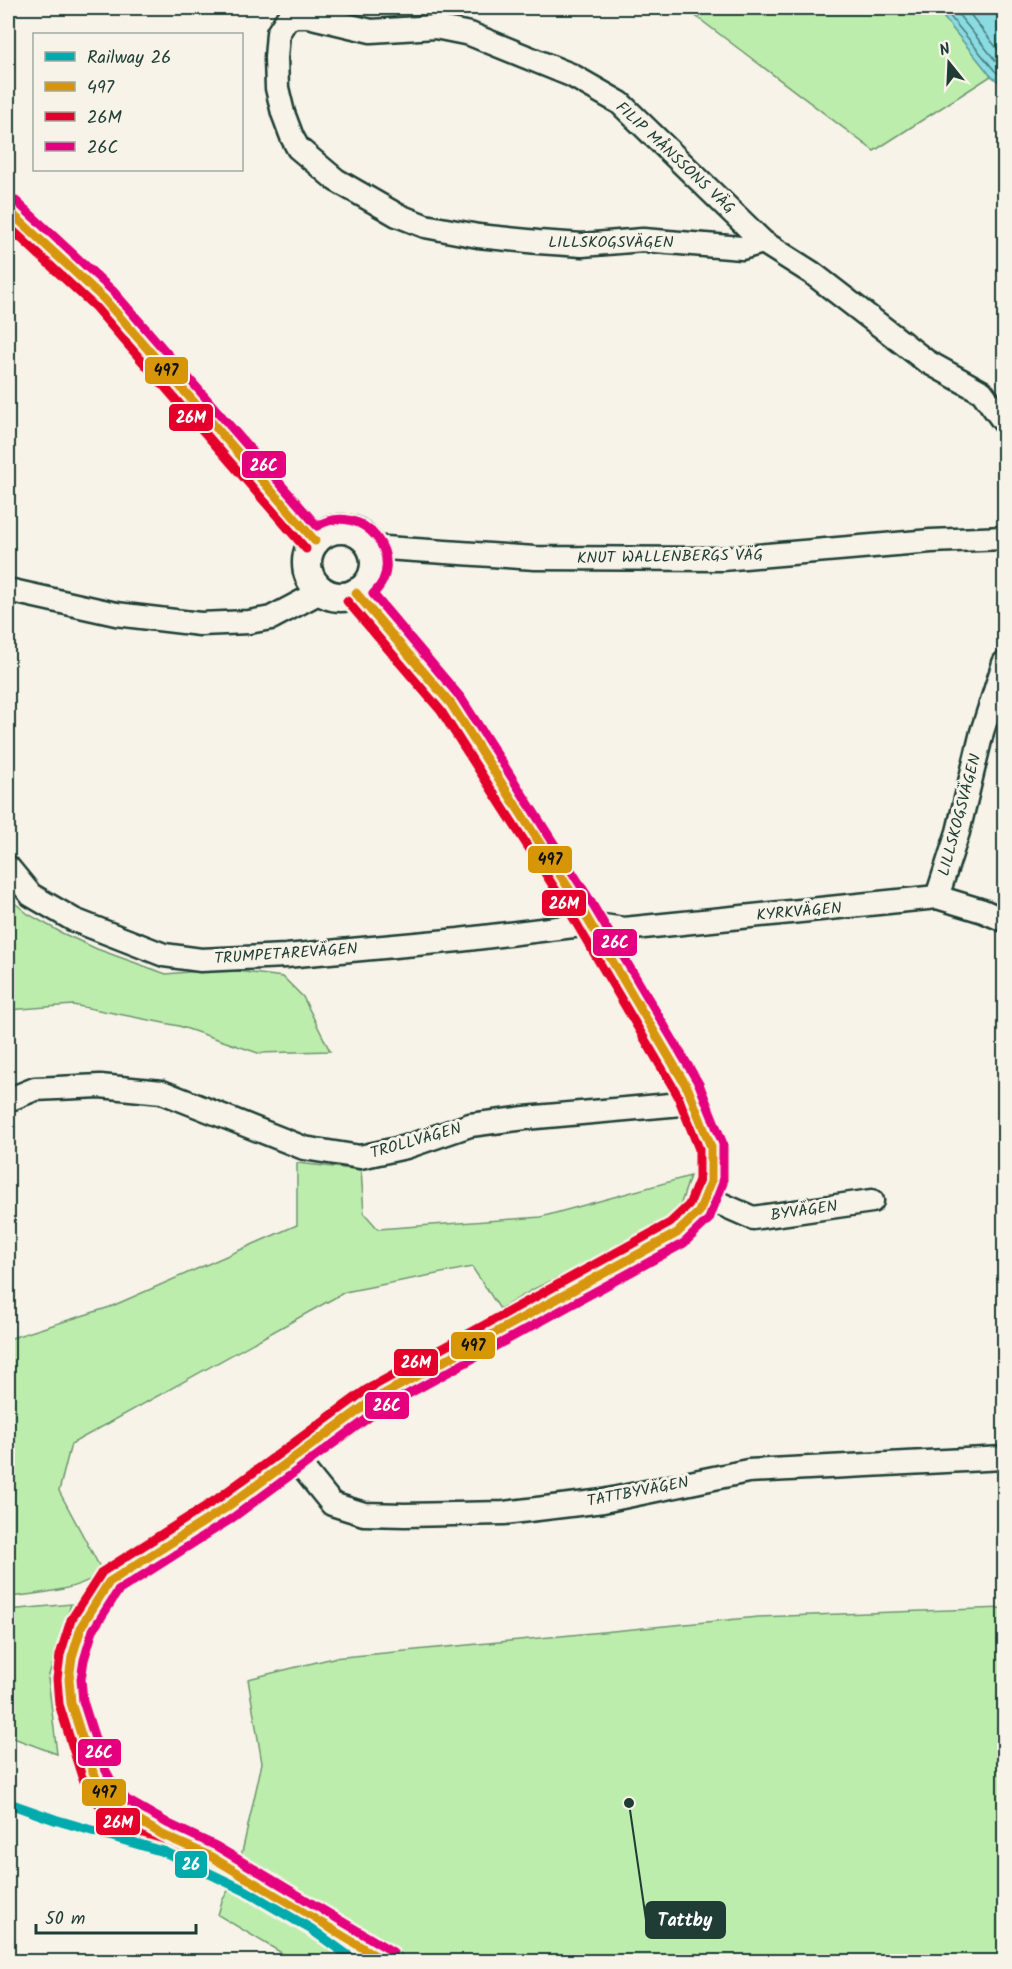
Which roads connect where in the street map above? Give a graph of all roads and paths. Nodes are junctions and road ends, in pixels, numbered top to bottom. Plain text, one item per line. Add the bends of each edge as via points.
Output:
1 (278, 33) joint
2 (8, 210) edge
3 (763, 242) junction
4 (1005, 422) edge
5 (1005, 537) edge
6 (315, 541) junction
7 (370, 547) junction
8 (8, 590) edge
9 (322, 591) junction
10 (356, 593) junction
11 (1005, 663) edge
12 (8, 867) edge
13 (937, 897) junction
14 (1005, 920) edge
15 (590, 924) junction
16 (8, 1100) edge
17 (693, 1103) junction
18 (705, 1197) junction
19 (872, 1201) dead end
20 (295, 1458) junction
21 (1005, 1458) edge
22 (387, 1962) edge

1 - 3 street, FILIP MÅNSSONS VÄG via 287,19 296,16 371,31 435,27 470,34 571,75 620,103
1 - 3 street, LILLSKOGSVÄGEN via 278,88 298,148 336,180 397,215 425,226 478,237 538,242 582,245 643,240 742,248
2 - 6 street via 104,299
3 - 4 street via 812,273 926,361 982,392
5 - 7 street, KNUT WALLENBERGS VÄG via 722,559 535,558
6 - 7 street via 323,534 346,530 358,534
6 - 9 street via 307,567 313,583
7 - 10 street via 374,568 370,580
8 - 9 street via 116,614 200,624 272,618
9 - 10 street via 341,597
10 - 15 street via 450,704
11 - 13 street, LILLSKOGSVÄGEN
12 - 15 street, TRUMPETAREVÄGEN via 32,896 74,920 164,955 201,960 298,955
13 - 14 street, KYRKVÄGEN
13 - 15 street, KYRKVÄGEN via 624,929
15 - 17 street
16 - 17 street, TROLLVÄGEN via 35,1089 100,1086 162,1092 304,1148 360,1157 406,1147 470,1125
17 - 18 street via 711,1147 711,1182
18 - 19 street, BYVÄGEN via 753,1218
18 - 20 street via 699,1212 677,1233 373,1400
20 - 21 street, TATTBYVÄGEN via 332,1504 364,1514 405,1515 504,1513 603,1501 748,1471
20 - 22 street via 110,1582 82,1625 70,1668 71,1703 93,1772 119,1809 210,1856

